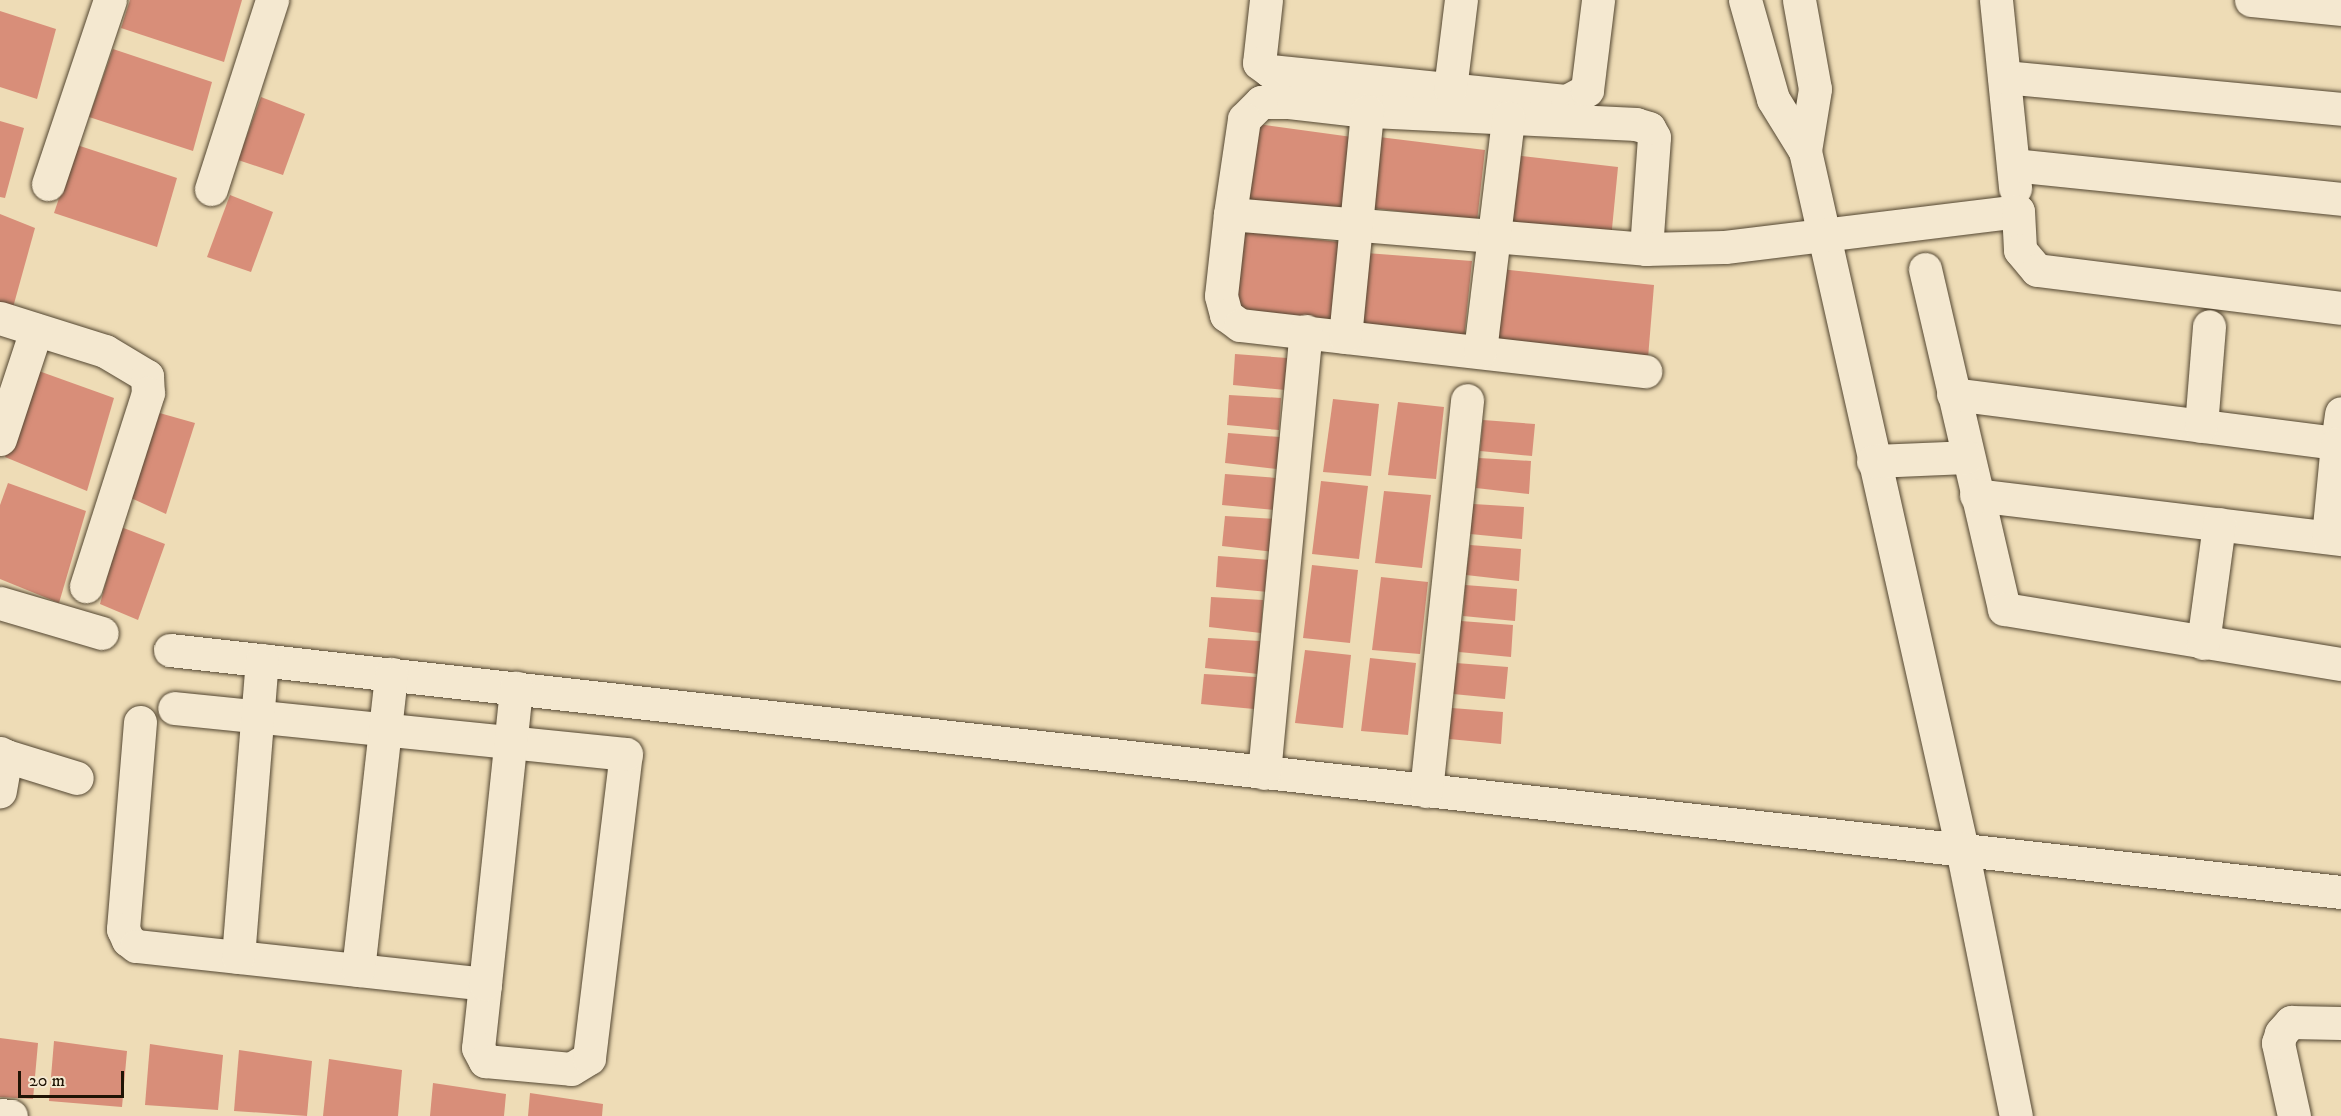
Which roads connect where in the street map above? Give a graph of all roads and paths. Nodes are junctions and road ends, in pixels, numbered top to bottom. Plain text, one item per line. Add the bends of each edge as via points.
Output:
1 (111, 0) edge
2 (272, 0) edge
3 (1266, 0) edge
4 (1461, 0) edge
5 (1598, 0) edge
6 (1745, 0) edge
7 (1800, 0) edge
8 (1996, 0) edge
9 (2251, 0) edge
10 (2341, 9) edge
11 (2004, 77) junction
12 (1450, 89) junction
13 (2341, 109) edge
14 (1367, 111) junction
15 (1508, 118) junction
16 (1805, 151) junction
17 (2013, 165) junction
18 (48, 184) dead end
19 (211, 189) dead end
20 (2341, 199) edge
21 (2018, 211) junction
22 (1230, 214) junction
23 (1357, 226) junction
24 (1823, 236) junction
25 (1493, 237) junction
26 (1646, 249) junction
27 (1925, 268) dead end
28 (2341, 308) edge
29 (0, 318) edge
30 (2209, 326) dead end
31 (36, 330) junction
32 (1306, 331) junction
33 (1345, 337) junction
34 (1480, 351) junction
35 (1645, 371) dead end
36 (1953, 394) junction
37 (1467, 400) dead end
38 (2201, 426) junction
39 (2339, 428) edge
40 (0, 439) edge
41 (1967, 457) junction
42 (1873, 461) junction
43 (1976, 495) junction
44 (2218, 524) junction
45 (2335, 538) edge
46 (86, 586) dead end
47 (0, 603) edge
48 (102, 633) dead end
49 (2203, 643) junction
50 (170, 650) dead end
51 (262, 660) junction
52 (2341, 664) edge
53 (391, 674) junction
54 (516, 688) junction
55 (174, 708) dead end
56 (257, 716) junction
57 (140, 722) dead end
58 (385, 729) junction
59 (510, 742) junction
60 (3, 754) edge
61 (1264, 773) junction
62 (77, 778) dead end
63 (0, 791) edge
64 (1426, 791) junction
65 (1962, 849) junction
66 (2341, 892) edge
67 (238, 957) junction
68 (358, 970) junction
69 (485, 984) junction
70 (2341, 1023) edge
71 (0, 1114) edge
72 (11, 1116) edge
73 (2016, 1116) edge
74 (2294, 1116) edge

1 - 18 street
2 - 19 street
3 - 12 street via 1263,68
4 - 12 street
5 - 12 street via 1581,98
6 - 16 street via 1773,99
7 - 16 street via 1815,89
8 - 11 street
9 - 10 street
11 - 13 street
11 - 17 street
14 - 15 street
14 - 22 street via 1261,102 1244,119
14 - 23 street
15 - 25 street
15 - 26 street via 1648,128 1654,137
16 - 24 street
17 - 20 street
17 - 21 street
21 - 24 street
21 - 28 street via 2020,250 2037,270
22 - 23 street
22 - 32 street via 1221,296 1226,315 1240,325
23 - 25 street
23 - 33 street
24 - 26 street
24 - 42 street
25 - 26 street
25 - 34 street
27 - 36 street
29 - 31 street
30 - 38 street
31 - 40 street
31 - 46 street via 105,351 147,376 148,393
32 - 33 street
32 - 61 street
33 - 34 street
34 - 35 street
36 - 38 street
36 - 41 street
37 - 64 street
38 - 39 street
39 - 45 street
41 - 42 street
41 - 43 street
42 - 65 street
43 - 44 street
43 - 49 street via 2004,609
44 - 45 street
44 - 49 street
47 - 48 street
49 - 52 street
50 - 51 street
51 - 53 street
51 - 56 street
53 - 54 street
53 - 58 street
54 - 59 street
54 - 61 street
55 - 56 street
56 - 58 street
56 - 67 street
57 - 67 street via 123,928 136,946
58 - 59 street
58 - 68 street
59 - 69 street
59 - 69 street via 627,757 589,1058 572,1069 485,1061 478,1048
60 - 62 street
60 - 63 street
61 - 64 street
64 - 65 street
65 - 66 street
65 - 73 street
67 - 68 street
68 - 69 street
70 - 74 street via 2291,1022 2281,1033 2278,1043
71 - 72 street

